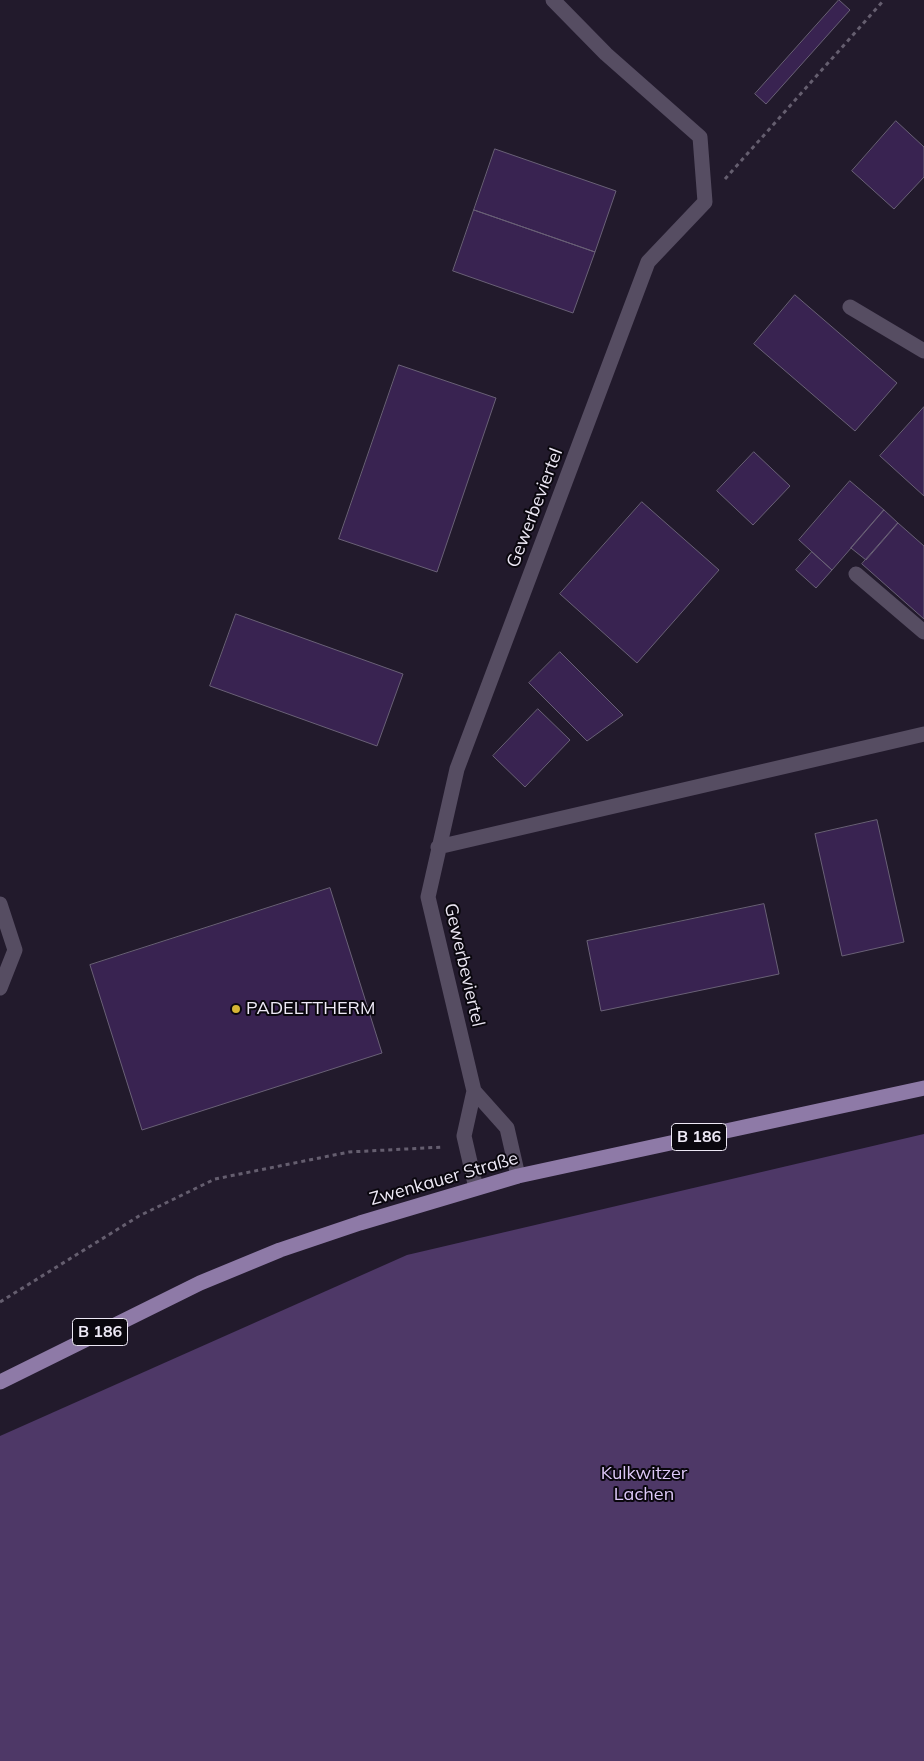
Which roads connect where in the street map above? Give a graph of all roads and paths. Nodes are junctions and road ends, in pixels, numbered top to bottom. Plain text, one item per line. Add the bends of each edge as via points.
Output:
1 (553, 0) edge
2 (884, 0) edge
3 (705, 202) junction
4 (850, 307) dead end
5 (924, 351) edge
6 (856, 574) dead end
7 (924, 632) edge
8 (924, 734) edge
9 (438, 847) junction
10 (0, 904) edge
11 (0, 988) edge
12 (924, 1088) edge
13 (474, 1091) junction
14 (466, 1144) junction
15 (518, 1176) junction
16 (476, 1188) junction
17 (0, 1302) edge
18 (0, 1382) edge

1 - 3 lane via 606,54 700,137
2 - 3 path
3 - 9 lane, Gewerbeviertel via 648,262 456,769
4 - 5 lane
6 - 7 lane
8 - 9 lane
9 - 13 lane, Gewerbeviertel via 428,897
10 - 11 lane via 14,950
12 - 15 main road, Zwenkauer Straße / B 186
13 - 14 lane, Gewerbeviertel via 464,1136
13 - 15 lane, Gewerbeviertel via 507,1128
14 - 16 lane, Gewerbeviertel
14 - 17 path via 349,1152 215,1179 139,1216
15 - 16 main road, Zwenkauer Straße / B 186
16 - 18 main road, Zwenkauer Straße / B 186 via 280,1250 200,1283

